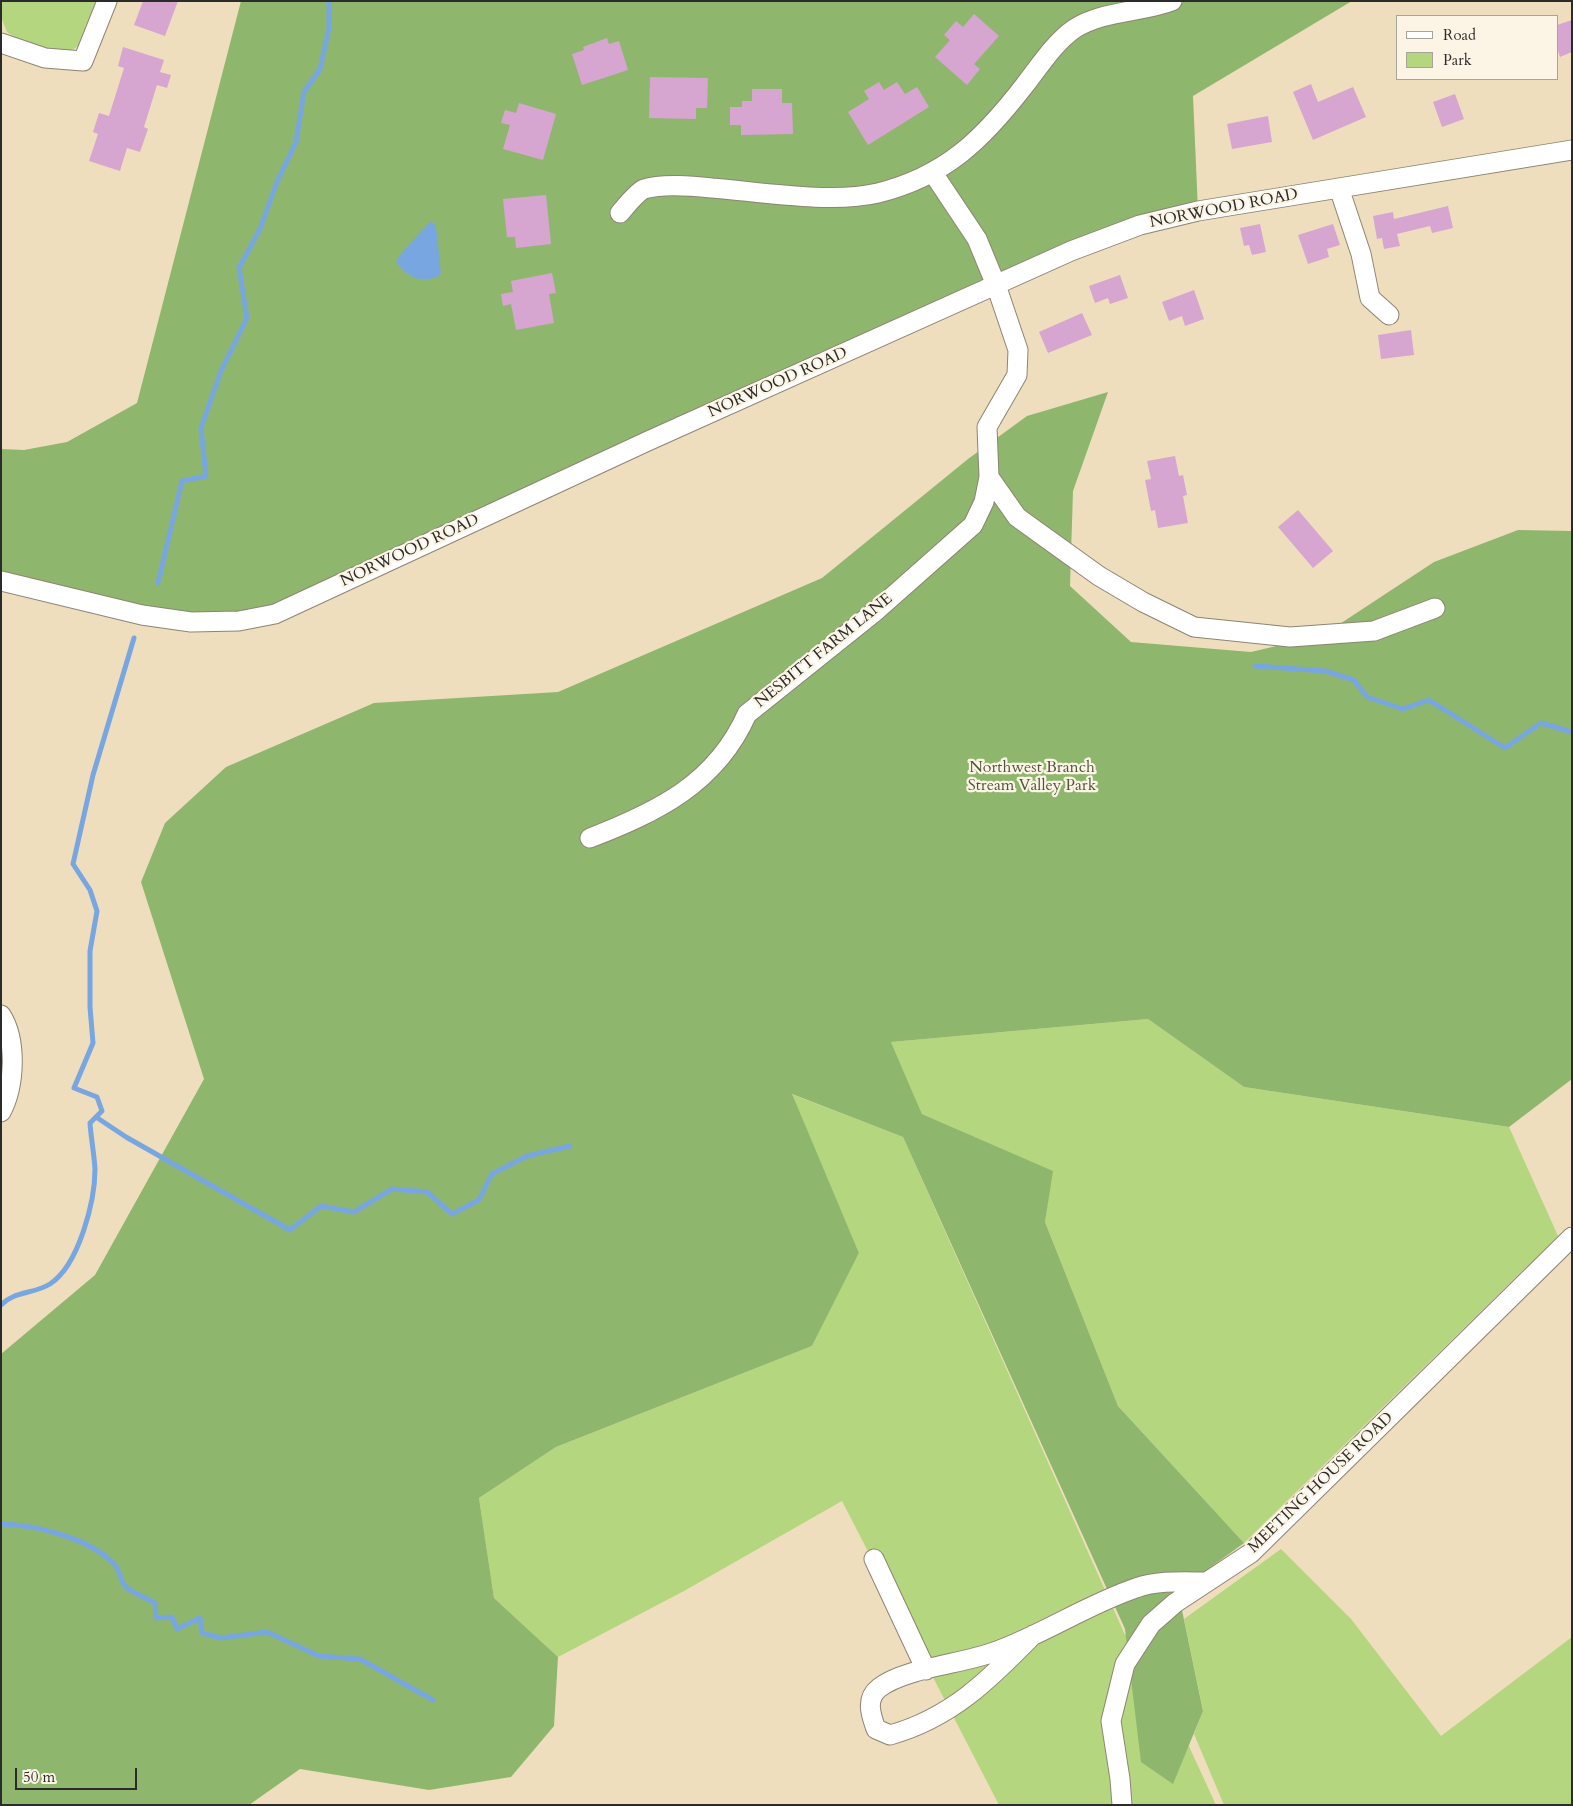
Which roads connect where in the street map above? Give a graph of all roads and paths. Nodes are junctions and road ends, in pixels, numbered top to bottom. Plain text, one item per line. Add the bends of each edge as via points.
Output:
1 (107, 1) edge
2 (1172, 1) edge
3 (1, 43) edge
4 (1572, 150) edge
5 (933, 173) junction
6 (1339, 188) junction
7 (620, 213) dead end
8 (996, 285) junction
9 (1389, 315) dead end
10 (989, 477) junction
11 (1, 581) edge
12 (1435, 608) dead end
13 (590, 838) dead end
14 (1, 1015) edge
15 (1, 1112) edge
16 (1572, 1237) edge
17 (874, 1559) dead end
18 (1207, 1582) junction
19 (1033, 1635) junction
20 (926, 1670) junction
21 (1122, 1805) edge

1 - 3 street via 84,61 45,58
2 - 5 street via 1100,18 1075,29 1054,48 995,124
4 - 6 street, NORWOOD ROAD
5 - 7 street via 875,194 821,197 680,185 643,190
5 - 8 street, NESBITT FARM LANE via 977,239
6 - 8 street, NORWOOD ROAD via 1198,211 1140,225 1071,251
6 - 9 street via 1361,254 1370,298
8 - 10 street, NESBITT FARM LANE via 1018,350 1017,375 988,428
8 - 11 street, NORWOOD ROAD via 648,441 275,614 239,621 191,622 142,614
10 - 12 street via 1017,517 1100,576 1194,627 1290,637 1365,632
10 - 13 street, NESBITT FARM LANE via 984,502 973,525 877,610 747,714 737,737 705,775 685,792 637,820
14 - 15 street via 6,1022 14,1064 6,1104
16 - 18 street, MEETING HOUSE ROAD via 1251,1553
17 - 20 street
18 - 19 street via 1136,1587
18 - 21 street, MEETING HOUSE ROAD via 1151,1624 1125,1664 1111,1721
19 - 20 street via 995,1652
19 - 20 street via 990,1679 954,1706 905,1731 890,1735 876,1729 870,1714 871,1698 879,1688 897,1678

